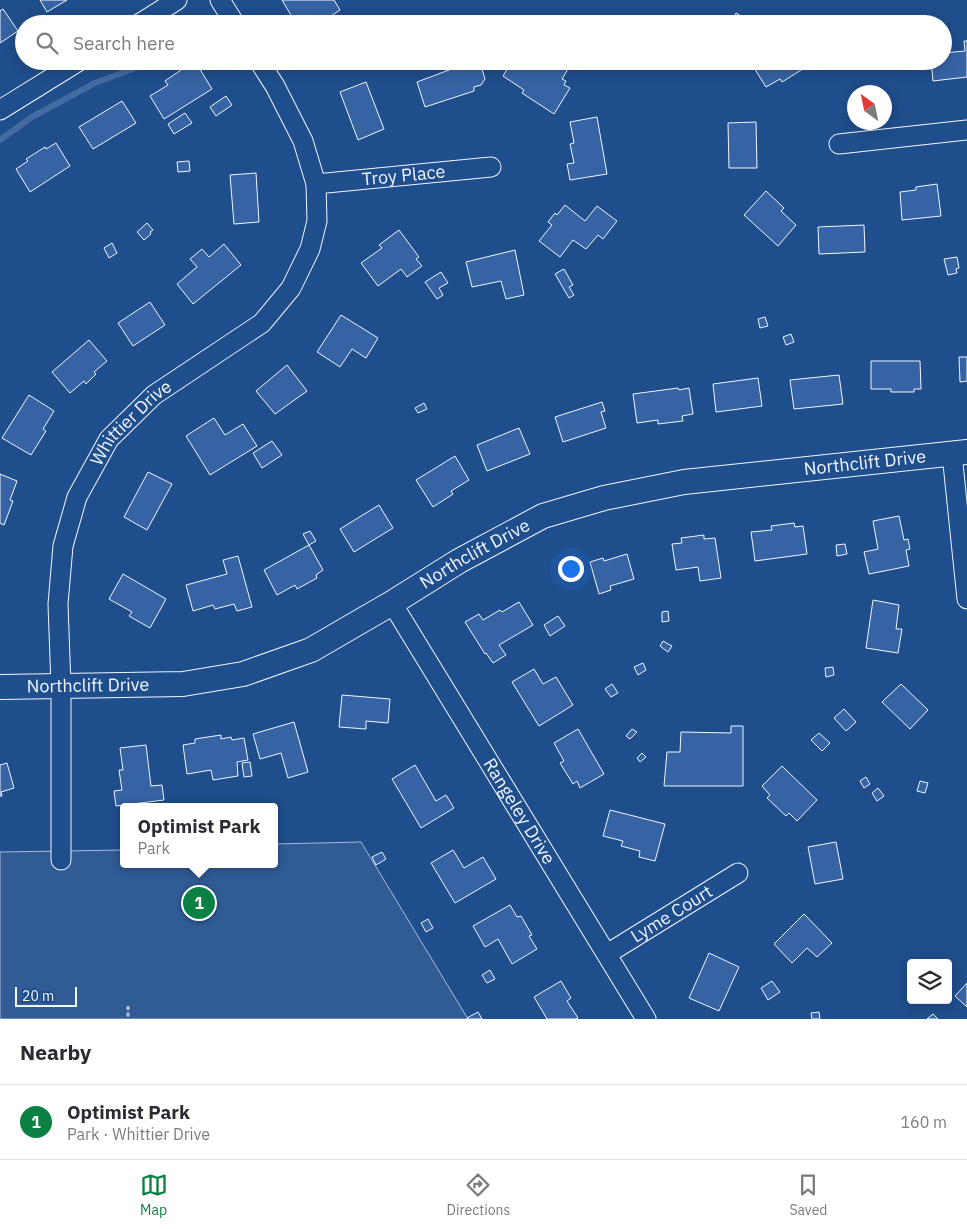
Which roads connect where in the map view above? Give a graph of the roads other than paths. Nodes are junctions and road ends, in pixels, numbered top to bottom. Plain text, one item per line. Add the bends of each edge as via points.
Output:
1 (177, 0) edge
2 (220, 0) edge
3 (153, 15) edge
4 (229, 15) edge
5 (64, 70) edge
6 (265, 70) edge
7 (0, 110) edge
8 (967, 130) edge
9 (839, 144) dead end
10 (491, 167) dead end
11 (316, 184) junction
12 (959, 453) edge
13 (967, 599) edge
14 (392, 603) junction
15 (61, 686) junction
16 (0, 688) edge
17 (61, 860) dead end
18 (738, 873) dead end
19 (606, 954) junction
20 (646, 1019) edge

1 - 3 street
2 - 4 street
5 - 7 street
6 - 11 street, Whittier Drive via 304,141
8 - 9 street
10 - 11 street, Troy Place
11 - 15 street, Whittier Drive via 317,221 310,249 291,288 262,324 154,395 110,439 76,497 63,546 58,604
12 - 13 street
12 - 14 street, Northclift Drive via 684,482 604,498 544,516 459,561
14 - 15 street, Northclift Drive via 311,650 243,674 182,684
14 - 19 street, Rangeley Drive
15 - 16 street, Northclift Drive
15 - 17 street, Whittier Drive
18 - 19 street, Lyme Court
19 - 20 street, Rangeley Drive

